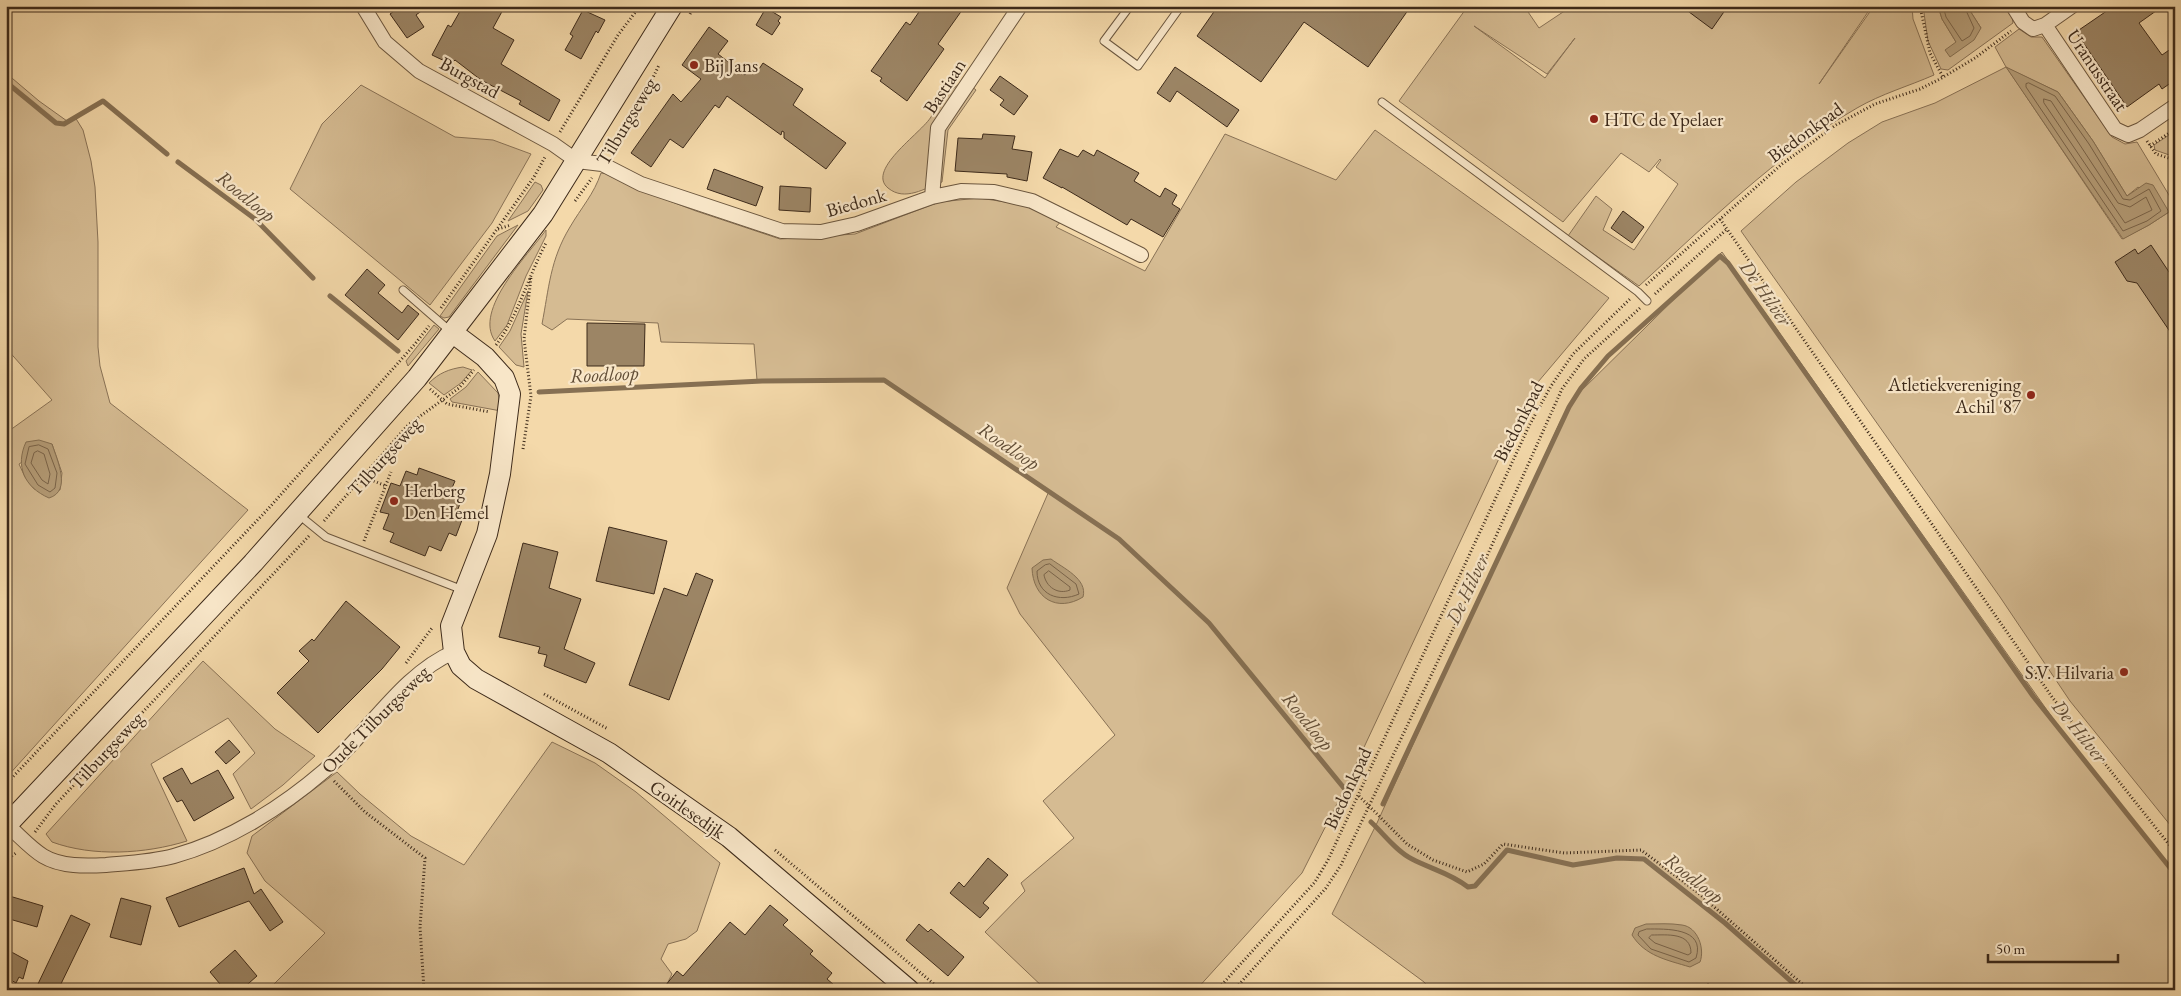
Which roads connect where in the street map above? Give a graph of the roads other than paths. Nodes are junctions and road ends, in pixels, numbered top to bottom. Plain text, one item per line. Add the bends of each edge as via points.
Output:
1 (363, 6) edge
2 (672, 6) edge
3 (1020, 6) edge
4 (1130, 6) edge
5 (1181, 6) edge
6 (2013, 6) edge
7 (2072, 6) edge
8 (2045, 25) junction
9 (1382, 102) dead end
10 (2175, 106) edge
11 (577, 161) junction
12 (932, 197) junction
13 (1142, 255) dead end
14 (403, 290) dead end
15 (1647, 301) road end
16 (452, 333) junction
17 (297, 513) junction
18 (465, 591) junction
19 (454, 652) junction
20 (7, 825) edge
21 (909, 990) edge

1 - 11 street, Burgstad via 385,42 419,71 553,144
2 - 11 street, Tilburgseweg
3 - 12 street, Bastiaan via 938,128
4 - 5 lane via 1104,42 1138,66
6 - 8 street via 2023,22 2033,28
7 - 8 street
8 - 10 street, Uranusstraat via 2115,130 2128,135
9 - 15 lane
11 - 12 street, Biedonk via 602,164 641,184 782,231 821,232 857,224
11 - 16 street, Tilburgseweg via 543,214
12 - 13 street, Biedonk via 978,191 1032,201
14 - 16 lane
16 - 17 street, Tilburgseweg via 417,378
16 - 18 street via 485,357 504,378 510,394 487,534
17 - 18 lane via 326,537
17 - 20 street, Tilburgseweg
18 - 19 street via 451,626
19 - 20 street, Oude Tilburgseweg via 437,659 409,682 324,771 264,814 205,845 142,862 83,866 44,856
19 - 21 street, Goirlesedijk via 461,666 476,679 609,753 728,837

